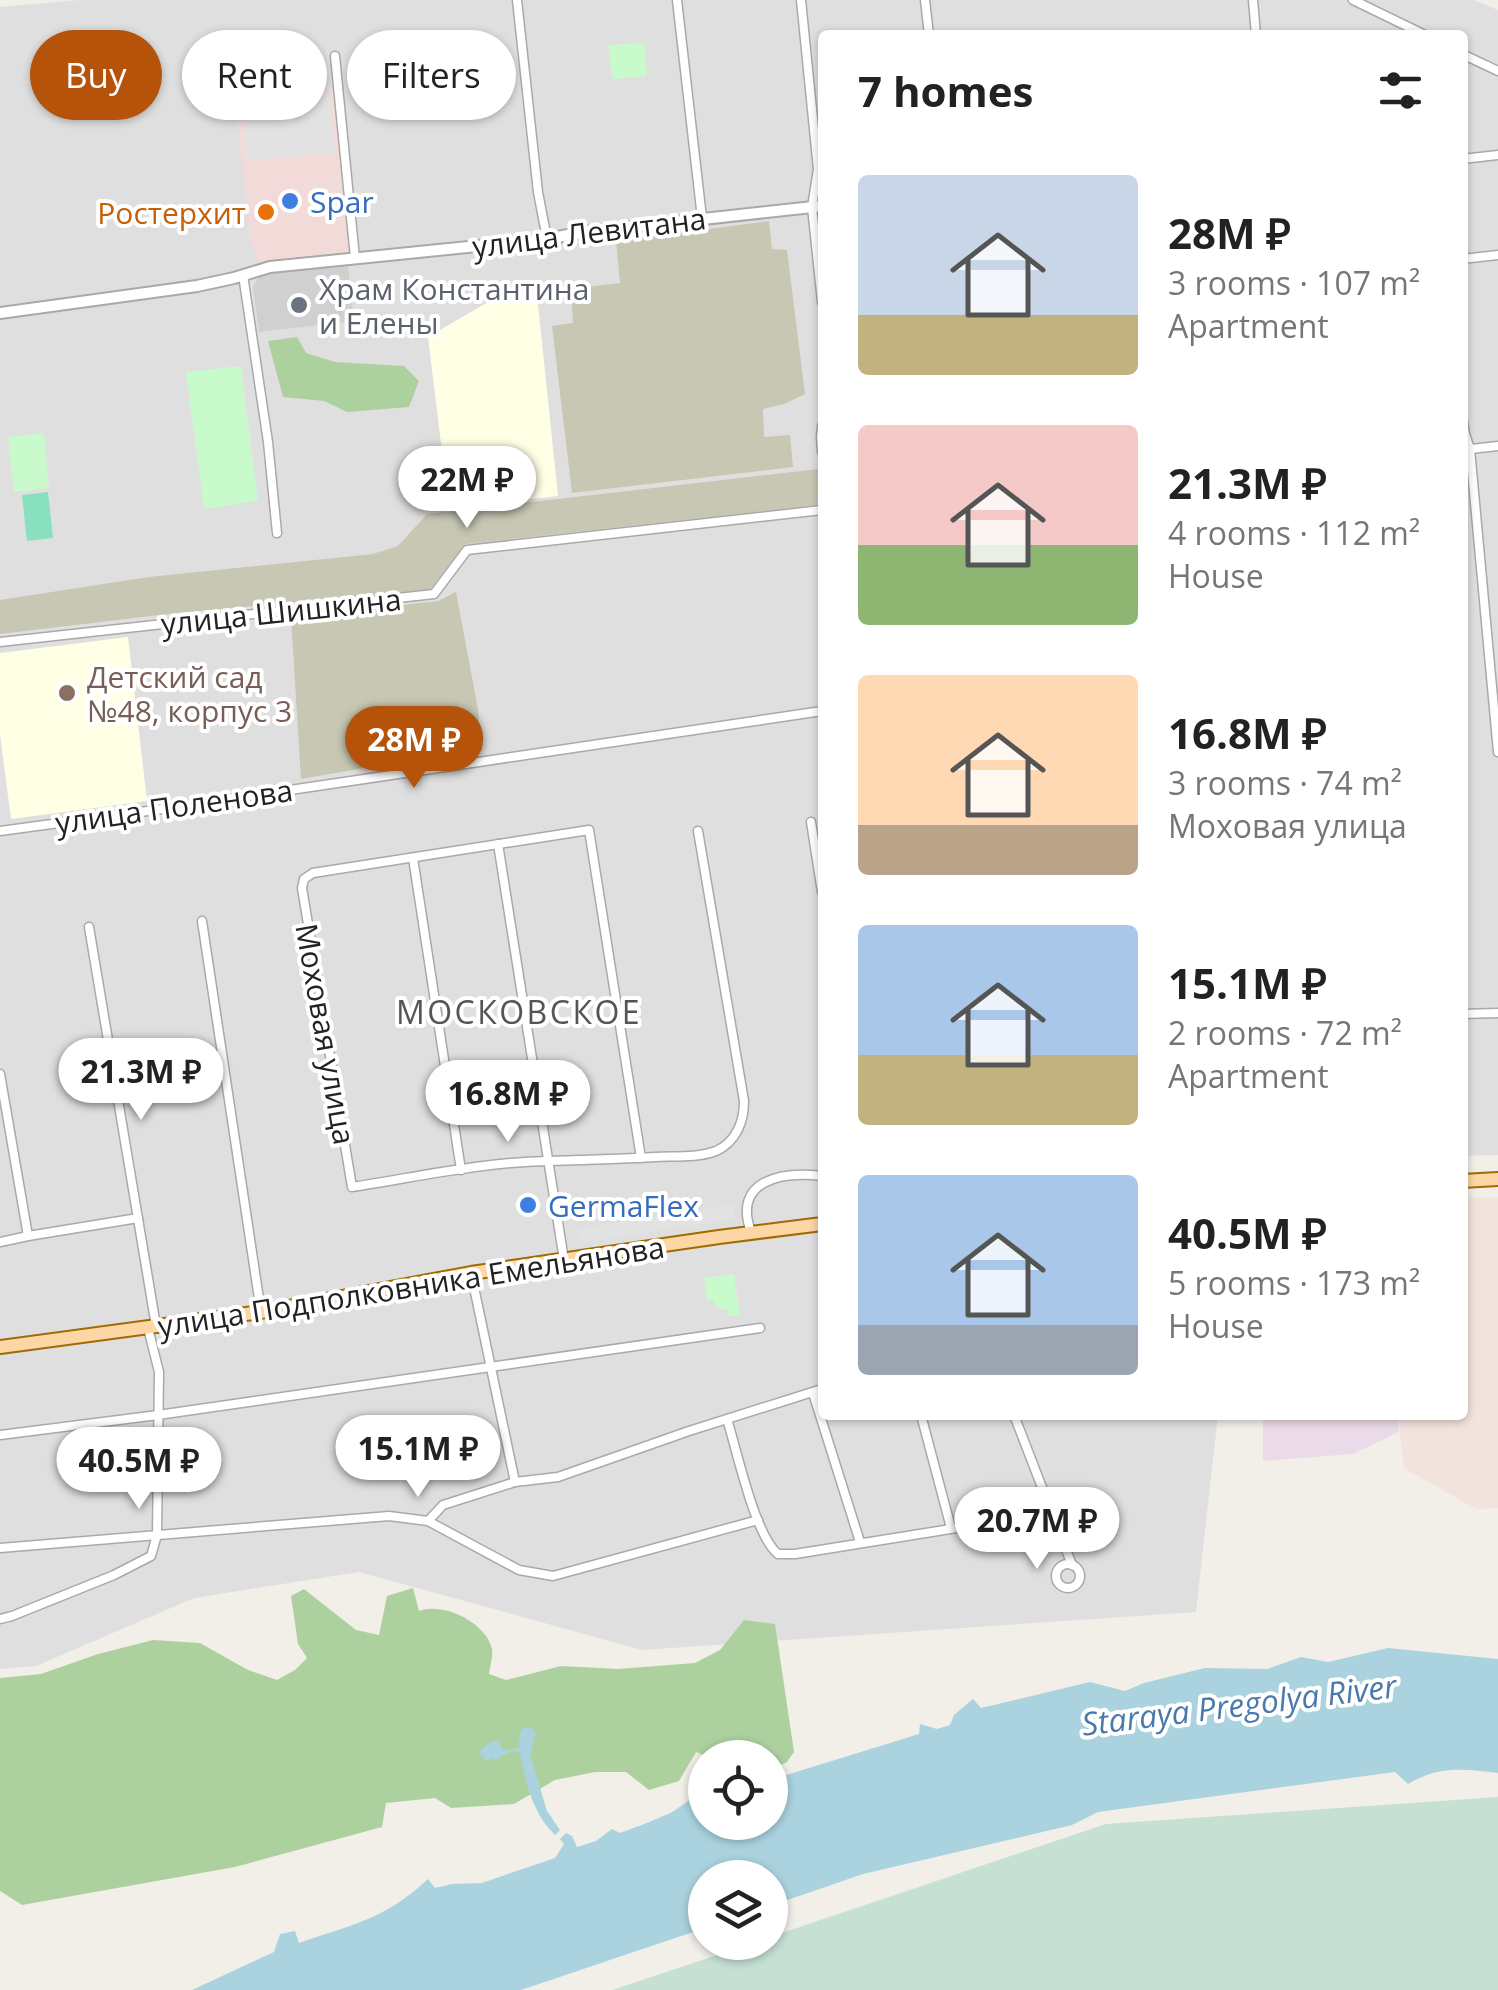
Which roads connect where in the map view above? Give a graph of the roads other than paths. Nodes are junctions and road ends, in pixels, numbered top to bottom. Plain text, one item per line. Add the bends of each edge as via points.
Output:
1 (516, 0) edge
2 (677, 0) edge
3 (801, 0) edge
4 (925, 0) edge
5 (1252, 0) edge
6 (1353, 0) edge
7 (928, 30) edge
8 (1255, 30) edge
9 (1414, 30) edge
10 (334, 56) dead end
11 (1468, 57) edge
12 (1498, 71) edge
13 (1498, 155) edge
14 (1468, 158) edge
15 (817, 206) edge
16 (702, 218) junction
17 (547, 239) junction
18 (1498, 255) edge
19 (355, 258) junction
20 (1468, 258) edge
21 (243, 275) junction
22 (0, 313) edge
23 (1498, 446) edge
24 (1468, 450) edge
25 (1468, 469) edge
26 (818, 510) edge
27 (276, 533) dead end
28 (0, 642) edge
29 (818, 712) edge
30 (1498, 752) edge
31 (810, 822) dead end
32 (0, 831) edge
33 (698, 831) dead end
34 (498, 844) junction
35 (413, 858) junction
36 (818, 869) edge
37 (202, 922) dead end
38 (89, 927) dead end
39 (1498, 1013) edge
40 (1468, 1014) edge
41 (0, 1074) edge
42 (642, 1158) junction
43 (548, 1161) junction
44 (461, 1170) junction
45 (818, 1176) edge
46 (1498, 1179) edge
47 (1468, 1181) edge
48 (138, 1218) junction
49 (818, 1224) edge
50 (751, 1232) junction
51 (28, 1236) junction
52 (0, 1242) edge
53 (564, 1260) junction
54 (471, 1274) junction
55 (261, 1312) junction
56 (152, 1327) junction
57 (760, 1328) dead end
58 (0, 1347) edge
59 (490, 1368) junction
60 (818, 1391) edge
61 (158, 1415) junction
62 (728, 1419) junction
63 (826, 1420) edge
64 (922, 1420) edge
65 (1016, 1420) edge
66 (0, 1435) edge
67 (515, 1482) junction
68 (1050, 1508) junction
69 (758, 1520) junction
70 (428, 1521) junction
71 (952, 1528) junction
72 (157, 1535) junction
73 (860, 1542) junction
74 (0, 1548) edge
75 (1072, 1564) dead end
76 (0, 1619) edge

1 - 17 street
2 - 16 street
3 - 15 street
4 - 7 street
5 - 8 street
6 - 9 street
10 - 19 street
11 - 12 street
13 - 14 street
15 - 16 street, улица Левитана
16 - 17 street, улица Левитана
17 - 19 street, улица Левитана
18 - 20 street
19 - 21 street, улица Левитана
21 - 22 street, улица Левитана
21 - 27 street
23 - 24 street
25 - 30 street
26 - 28 street, улица Шишкина via 467,550 434,594
29 - 32 street, улица Поленова
31 - 36 street
33 - 42 street, Моховая улица via 744,1118 720,1150
34 - 35 street, Моховая улица
34 - 42 street, Моховая улица via 589,830
34 - 43 street
35 - 44 street
35 - 44 street, Моховая улица via 313,872 302,888 352,1186
37 - 55 street
38 - 48 street
39 - 40 street
41 - 51 street
42 - 43 street, Моховая улица
43 - 44 street, Моховая улица
43 - 53 street
45 - 50 street via 761,1183 746,1208
46 - 47 main road
48 - 51 street
48 - 56 street
49 - 50 main road, улица Подполковника Емельянова
50 - 53 main road, улица Подполковника Емельянова
51 - 52 street
53 - 54 main road, улица Подполковника Емельянова
54 - 55 main road, улица Подполковника Емельянова
54 - 59 street
55 - 56 main road, улица Подполковника Емельянова
56 - 58 main road, улица Подполковника Емельянова
56 - 61 street
57 - 59 street
59 - 61 street
59 - 67 street
60 - 62 street
61 - 66 street
61 - 72 street
62 - 67 street via 558,1478
62 - 69 street
63 - 73 street
64 - 71 street
65 - 68 street
67 - 70 street via 443,1505
68 - 71 street
68 - 75 street
69 - 70 street via 554,1576 519,1570
69 - 73 street via 768,1547 778,1554
70 - 72 street via 389,1516
71 - 73 street
72 - 74 street
72 - 76 street via 151,1556

